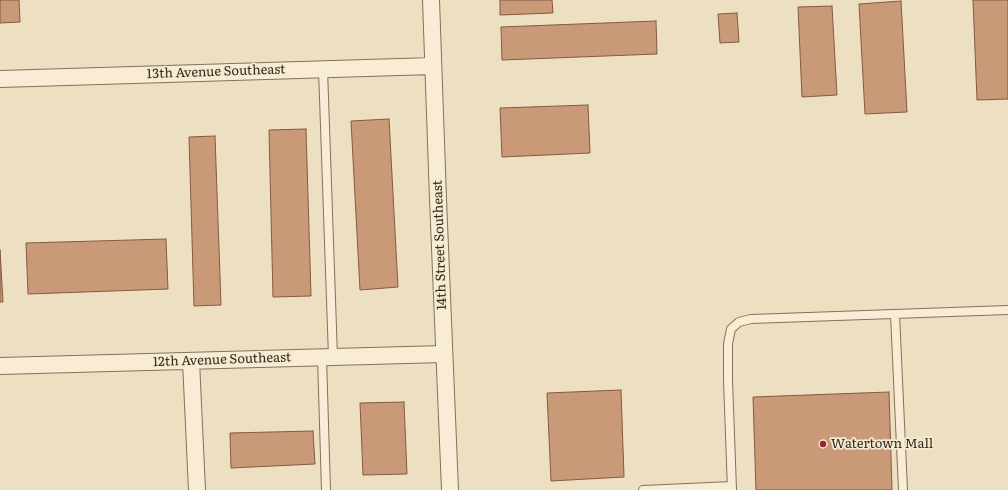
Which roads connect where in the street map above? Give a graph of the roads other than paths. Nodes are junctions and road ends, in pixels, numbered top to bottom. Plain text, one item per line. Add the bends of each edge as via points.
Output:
1 (431, 0) edge
2 (433, 66) junction
3 (323, 69) junction
4 (0, 79) edge
5 (1008, 310) edge
6 (896, 314) junction
7 (444, 354) junction
8 (327, 357) junction
9 (191, 361) junction
10 (0, 366) edge
11 (732, 488) edge
12 (197, 490) edge
13 (326, 490) edge
14 (450, 490) edge
15 (643, 490) edge
16 (903, 490) edge

1 - 2 street, 14th Street Southeast
2 - 3 street, 13th Avenue Southeast
2 - 7 street, 14th Street Southeast
3 - 4 street, 13th Avenue Southeast
3 - 8 lane
5 - 6 lane
6 - 11 lane via 751,319 739,322 732,329 728,344 728,380
6 - 16 lane
7 - 8 street, 12th Avenue Southeast
7 - 14 street, 14th Street Southeast
8 - 9 street, 12th Avenue Southeast
8 - 13 lane
9 - 10 street, 12th Avenue Southeast
9 - 12 street
11 - 15 lane

